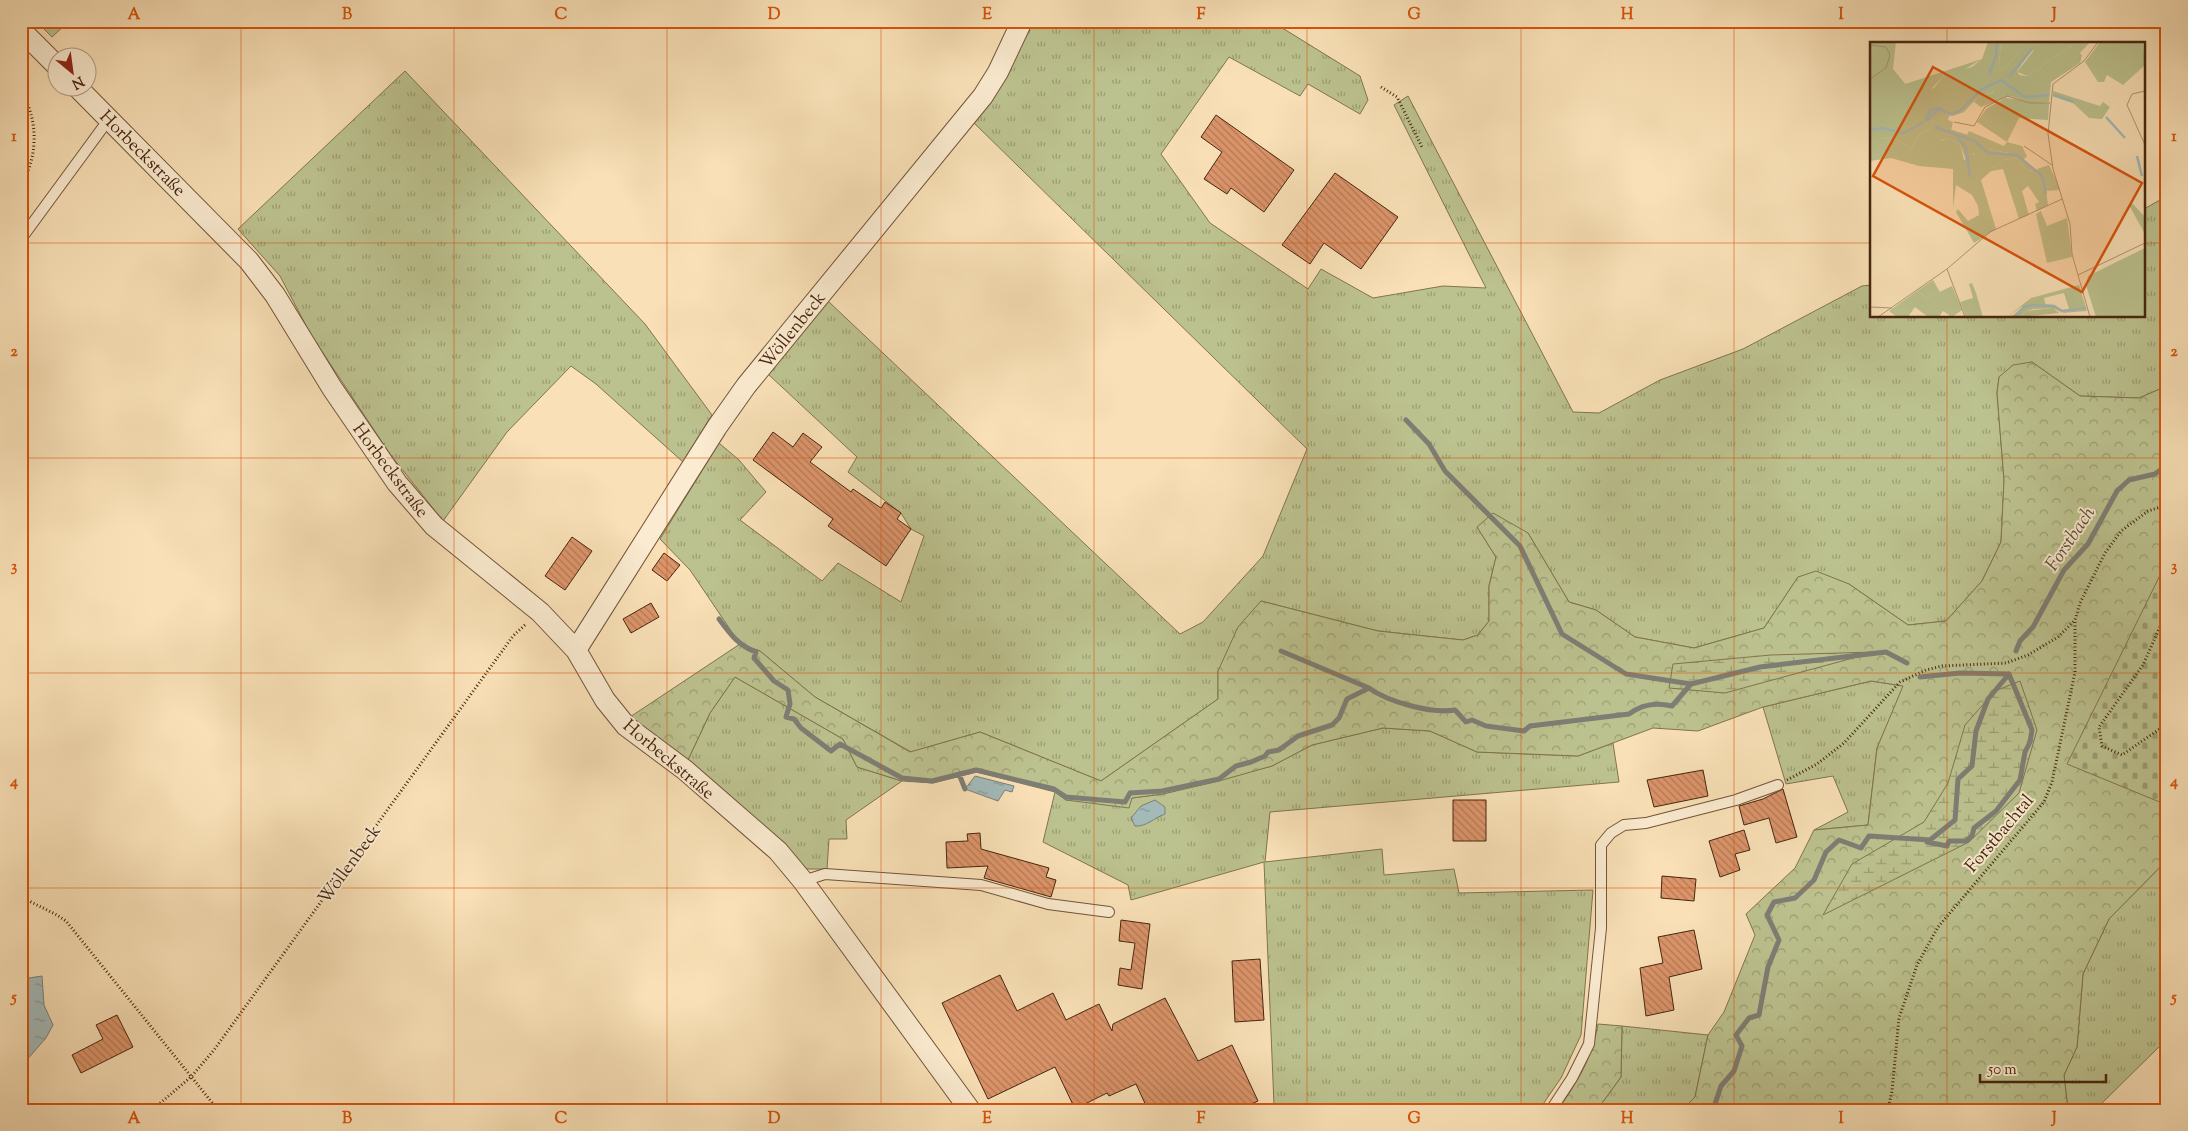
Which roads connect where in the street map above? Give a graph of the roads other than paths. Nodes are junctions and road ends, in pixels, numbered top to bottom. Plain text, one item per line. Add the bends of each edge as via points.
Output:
1 (1022, 21) edge
2 (21, 30) edge
3 (48, 57) edge
4 (88, 98) edge
5 (109, 118) junction
6 (21, 239) edge
7 (576, 650) junction
8 (1778, 784) road end
9 (803, 881) junction
10 (1109, 912) dead end
11 (970, 1110) edge
12 (1552, 1110) edge

1 - 7 street, Wöllenbeck via 983,96 746,386
2 - 3 street
4 - 5 street, Horbeckstraße
5 - 6 lane
5 - 7 street, Horbeckstraße via 249,261 275,295 332,388 397,483 434,526 540,612
7 - 9 street, Horbeckstraße via 605,700 626,726 685,770 778,851
8 - 12 lane via 1736,800 1646,823 1624,825 1601,845 1601,928 1589,1044
9 - 10 lane via 825,874 982,885 1048,904
9 - 11 street, Horbeckstraße

